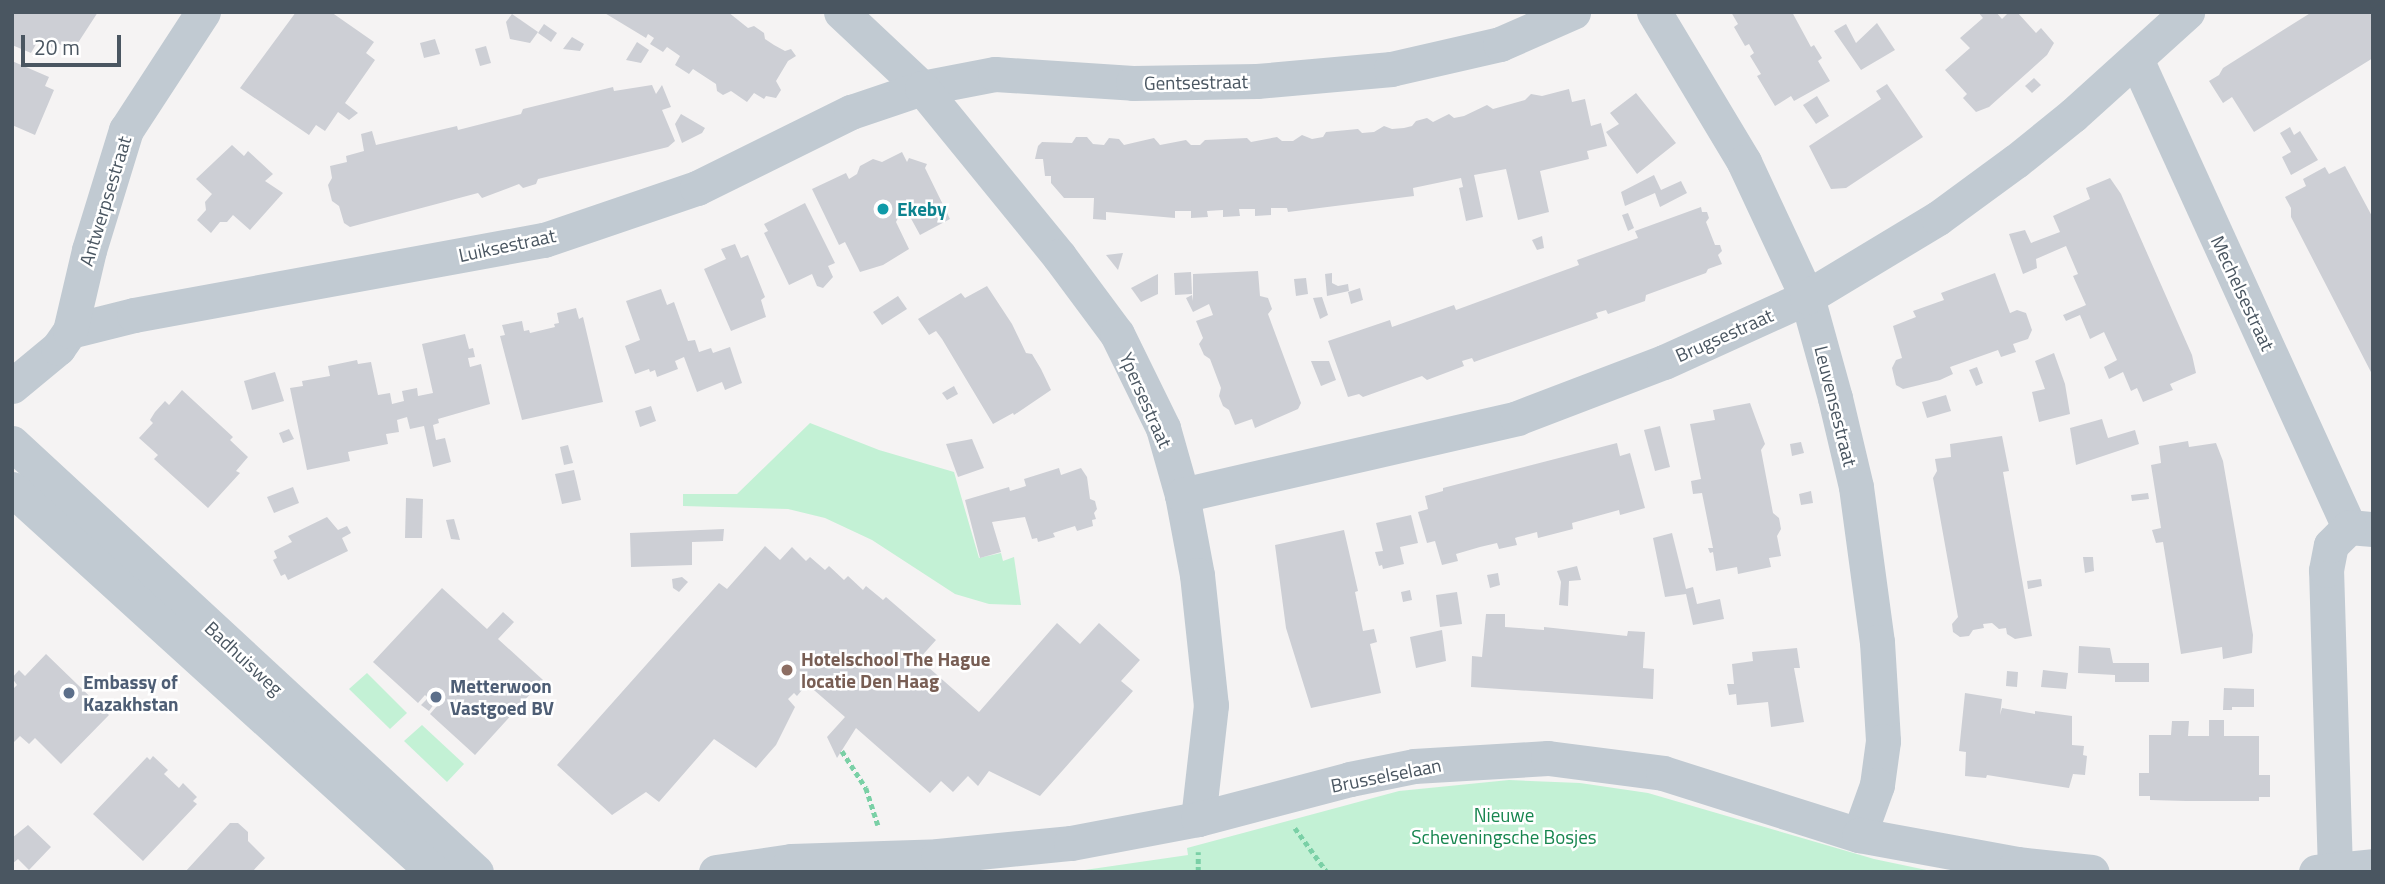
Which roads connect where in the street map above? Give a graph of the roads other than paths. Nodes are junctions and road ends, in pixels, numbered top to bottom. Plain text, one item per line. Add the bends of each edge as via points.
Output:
1 (203, 12) edge
2 (841, 12) edge
3 (1573, 12) edge
4 (1654, 12) edge
5 (2187, 12) edge
6 (2136, 59) junction
7 (922, 88) junction
8 (1807, 297) junction
9 (70, 331) junction
10 (12, 386) edge
11 (12, 443) edge
12 (12, 489) edge
13 (1182, 495) junction
14 (2361, 528) edge
15 (1198, 819) junction
16 (1859, 835) junction
17 (2373, 866) edge
18 (2326, 871) edge
19 (433, 872) edge
20 (476, 872) edge
21 (716, 872) edge
22 (2092, 872) edge

1 - 9 street, Antwerpsestraat via 126,130
2 - 7 street
3 - 7 street, Gentsestraat via 1500,44 1391,69 1257,81 1133,83 995,74
4 - 8 street, Leuvensestraat via 1744,162
5 - 6 street, Brugsestraat
6 - 8 street, Brugsestraat via 2035,146 1938,218
6 - 14 street, Mechelsestraat
7 - 9 street, Luiksestraat via 850,112 697,188 544,240 134,315
7 - 13 street, Ypersestraat via 1117,334 1163,428
8 - 13 street, Brugsestraat via 1664,362 1517,418
8 - 16 street, Leuvensestraat via 1856,488 1877,642 1883,741 1877,785
9 - 10 street, Antwerpsestraat via 58,348
11 - 20 street, Badhuisweg
12 - 19 street, Badhuisweg
13 - 15 street, Ypersestraat via 1197,575 1211,705
14 - 18 street, Mechelsestraat via 2331,545 2326,570
15 - 16 street, Brusselselaan via 1414,766 1548,758 1663,773
15 - 21 street, Brusselselaan via 1071,843 791,861
16 - 22 street, Brusselselaan via 2017,864
17 - 18 street

